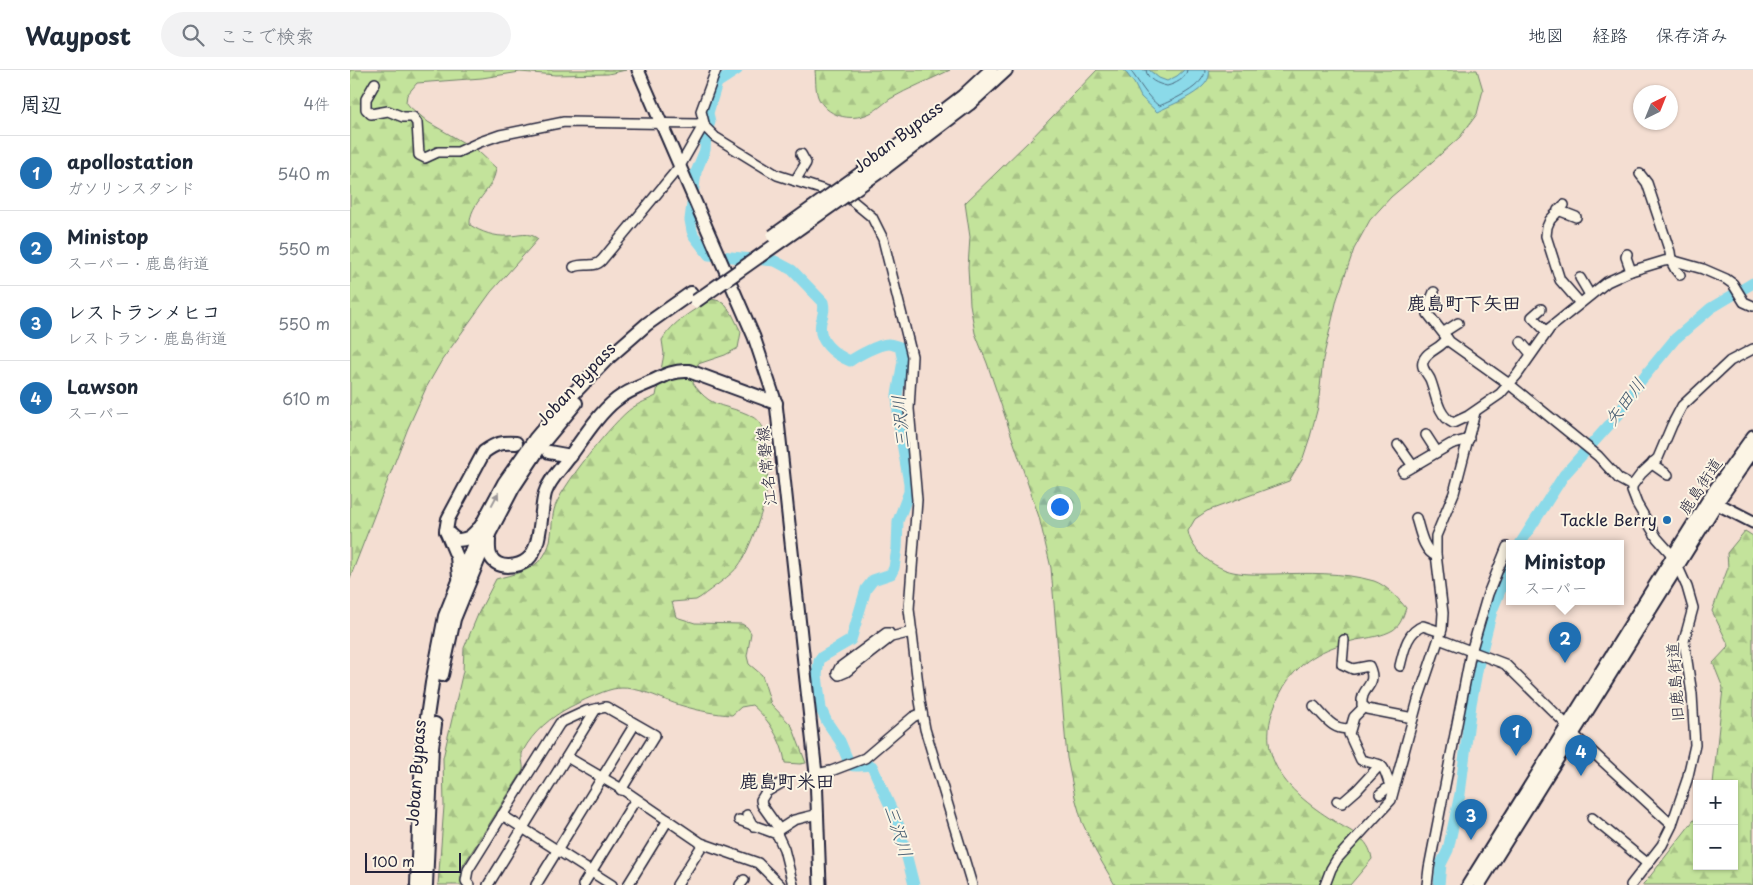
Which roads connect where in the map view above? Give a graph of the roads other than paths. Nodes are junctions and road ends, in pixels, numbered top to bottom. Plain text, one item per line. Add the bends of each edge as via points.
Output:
1 (638, 70) edge
2 (716, 70) edge
3 (991, 70) edge
4 (1006, 70) edge
5 (375, 83) dead end
6 (660, 123) junction
7 (704, 123) junction
8 (801, 154) dead end
9 (884, 163) junction
10 (680, 166) junction
11 (1640, 174) dead end
12 (794, 181) junction
13 (1576, 217) dead end
14 (1627, 254) dead end
15 (1671, 260) junction
16 (574, 266) dead end
17 (1630, 271) junction
18 (1680, 275) dead end
19 (1580, 278) dead end
20 (1434, 292) dead end
21 (1590, 295) junction
22 (1580, 303) junction
23 (1753, 306) edge
24 (1540, 309) dead end
25 (1458, 323) dead end
26 (1547, 332) junction
27 (1446, 335) junction
28 (1521, 342) dead end
29 (1753, 349) edge
30 (1531, 354) junction
31 (1509, 384) junction
32 (776, 403) junction
33 (1476, 412) junction
34 (1426, 435) dead end
35 (1753, 436) edge
36 (1469, 440) junction
37 (516, 443) dead end
38 (1398, 445) dead end
39 (1753, 451) edge
40 (549, 452) dead end
41 (1436, 452) junction
42 (571, 456) junction
43 (1653, 462) junction
44 (1413, 466) junction
45 (1403, 472) dead end
46 (1668, 475) dead end
47 (1632, 486) junction
48 (1715, 498) junction
49 (1753, 513) edge
50 (1416, 518) dead end
51 (1753, 522) edge
52 (485, 530) junction
53 (446, 531) junction
54 (1506, 549) edge
55 (1436, 556) junction
56 (1675, 561) junction
57 (498, 564) junction
58 (464, 581) junction
59 (912, 632) junction
60 (891, 636) junction
61 (1440, 636) junction
62 (1344, 640) dead end
63 (1471, 652) junction
64 (1400, 666) dead end
65 (1314, 706) dead end
66 (1364, 708) junction
67 (596, 709) junction
68 (922, 713) junction
69 (1413, 718) junction
70 (635, 724) junction
71 (1350, 728) junction
72 (1571, 730) junction
73 (567, 757) junction
74 (1380, 765) junction
75 (816, 774) junction
76 (602, 778) junction
77 (783, 782) dead end
78 (1393, 783) junction
79 (621, 790) junction
80 (1380, 794) dead end
81 (636, 798) junction
82 (1337, 801) dead end
83 (818, 814) junction
84 (502, 815) junction
85 (743, 818) dead end
86 (1592, 818) dead end
87 (668, 820) junction
88 (1672, 825) junction
89 (523, 828) junction
90 (778, 831) junction
91 (703, 844) junction
92 (558, 850) junction
93 (1648, 864) junction
94 (591, 872) junction
95 (417, 885) edge
96 (426, 885) edge
97 (469, 885) edge
98 (488, 885) edge
99 (536, 885) edge
100 (583, 885) edge
101 (612, 885) edge
102 (628, 885) edge
103 (677, 885) edge
104 (780, 885) edge
105 (793, 885) edge
106 (820, 885) edge
107 (972, 885) edge
108 (1325, 885) edge
109 (1427, 885) edge
110 (1468, 885) edge
111 (1479, 885) edge
112 (1631, 885) edge

1 - 6 main road, 江名常磐線
2 - 7 street via 701,111
3 - 9 highway, Joban Bypass
4 - 9 highway, Joban Bypass via 969,104
5 - 6 street via 366,99 366,109 371,114 388,111 413,117 417,123 419,155 424,158 438,152 458,152 500,135 564,122
6 - 7 street
6 - 10 main road, 江名常磐線
7 - 10 street
7 - 12 street via 716,137 762,167
8 - 12 street via 806,163
9 - 52 highway, Joban Bypass, bridge via 694,297 647,324 607,359 535,439 509,476
10 - 16 street via 598,264
10 - 32 main road, 江名常磐線 via 754,337
11 - 15 street via 1647,183
12 - 59 street via 849,198 872,217 884,239 912,356 909,409 917,500 909,593
13 - 22 street via 1561,208 1550,220 1546,236 1560,280
14 - 17 street
15 - 17 street
15 - 18 street
15 - 23 street via 1726,279 1744,302
17 - 21 street
19 - 21 street
20 - 27 street via 1426,316
21 - 22 street
22 - 26 street
24 - 26 street via 1532,317
25 - 27 street
26 - 30 street
27 - 31 street via 1450,342
27 - 33 street via 1443,345 1425,357 1423,368 1438,404 1450,422
28 - 30 street
29 - 43 street via 1730,361 1682,406 1658,458
30 - 31 street
31 - 33 street
31 - 47 street via 1598,456 1619,479
32 - 42 highway via 697,373 676,371 617,399
32 - 75 main road, 江名常磐線
33 - 36 street
34 - 41 street
35 - 48 main road, 鹿島街道
36 - 41 street
36 - 55 street via 1454,493 1438,528
37 - 53 highway via 501,442 484,452 448,519
38 - 44 street
39 - 48 main road
40 - 42 highway
41 - 44 street
42 - 57 highway via 545,493 533,553 519,564
43 - 46 street
43 - 47 street
44 - 45 street
47 - 56 street, 旧鹿島街道 via 1637,504 1656,538
48 - 49 main road
48 - 51 main road
48 - 56 main road
50 - 55 street via 1426,546
52 - 53 highway via 462,540 456,540
52 - 57 highway via 492,559
52 - 58 highway, Joban Bypass
53 - 58 highway
54 - 63 street via 1488,594
55 - 61 street via 1444,613
56 - 72 main road
56 - 88 street, 旧鹿島街道 via 1688,587 1693,608 1684,641 1695,745
57 - 58 highway
58 - 95 highway, Joban Bypass via 445,616 432,683 422,751
58 - 96 highway, Joban Bypass via 440,685 432,747
59 - 60 street
59 - 68 street
60 - 60 street via 846,672 837,674 840,667 886,633
61 - 63 street
61 - 64 street via 1423,626 1419,628 1407,641
61 - 69 street
62 - 66 street via 1342,664 1353,669 1370,667 1372,679 1364,692 1361,703
63 - 72 street via 1505,664
63 - 109 street
65 - 71 street via 1337,728
66 - 69 street
66 - 71 street via 1354,717
67 - 70 street via 606,707
67 - 73 street
67 - 84 street via 560,723
68 - 75 street via 865,758
68 - 107 street
69 - 78 street
70 - 76 street
70 - 79 street via 655,735
71 - 74 street via 1349,734 1361,760
72 - 88 street
72 - 110 main road
72 - 111 main road
73 - 76 street
73 - 89 street
74 - 78 street
74 - 82 street via 1342,803
75 - 83 main road, 江名常磐線
76 - 79 street
76 - 92 street
77 - 90 street via 766,792 761,800
78 - 80 street
78 - 108 street via 1390,803 1337,859
79 - 81 street
81 - 87 street
81 - 94 street
83 - 90 street via 794,820
83 - 106 main road, 江名常磐線
84 - 89 street
84 - 97 street via 468,870 466,881
85 - 90 street via 753,826
86 - 93 street
87 - 91 street
87 - 102 street
88 - 93 street, 旧鹿島街道
89 - 92 street
89 - 98 street
90 - 105 street
91 - 103 street
91 - 104 street via 758,863
92 - 94 street
92 - 99 street
93 - 112 street, 旧鹿島街道
94 - 100 street
94 - 101 street

